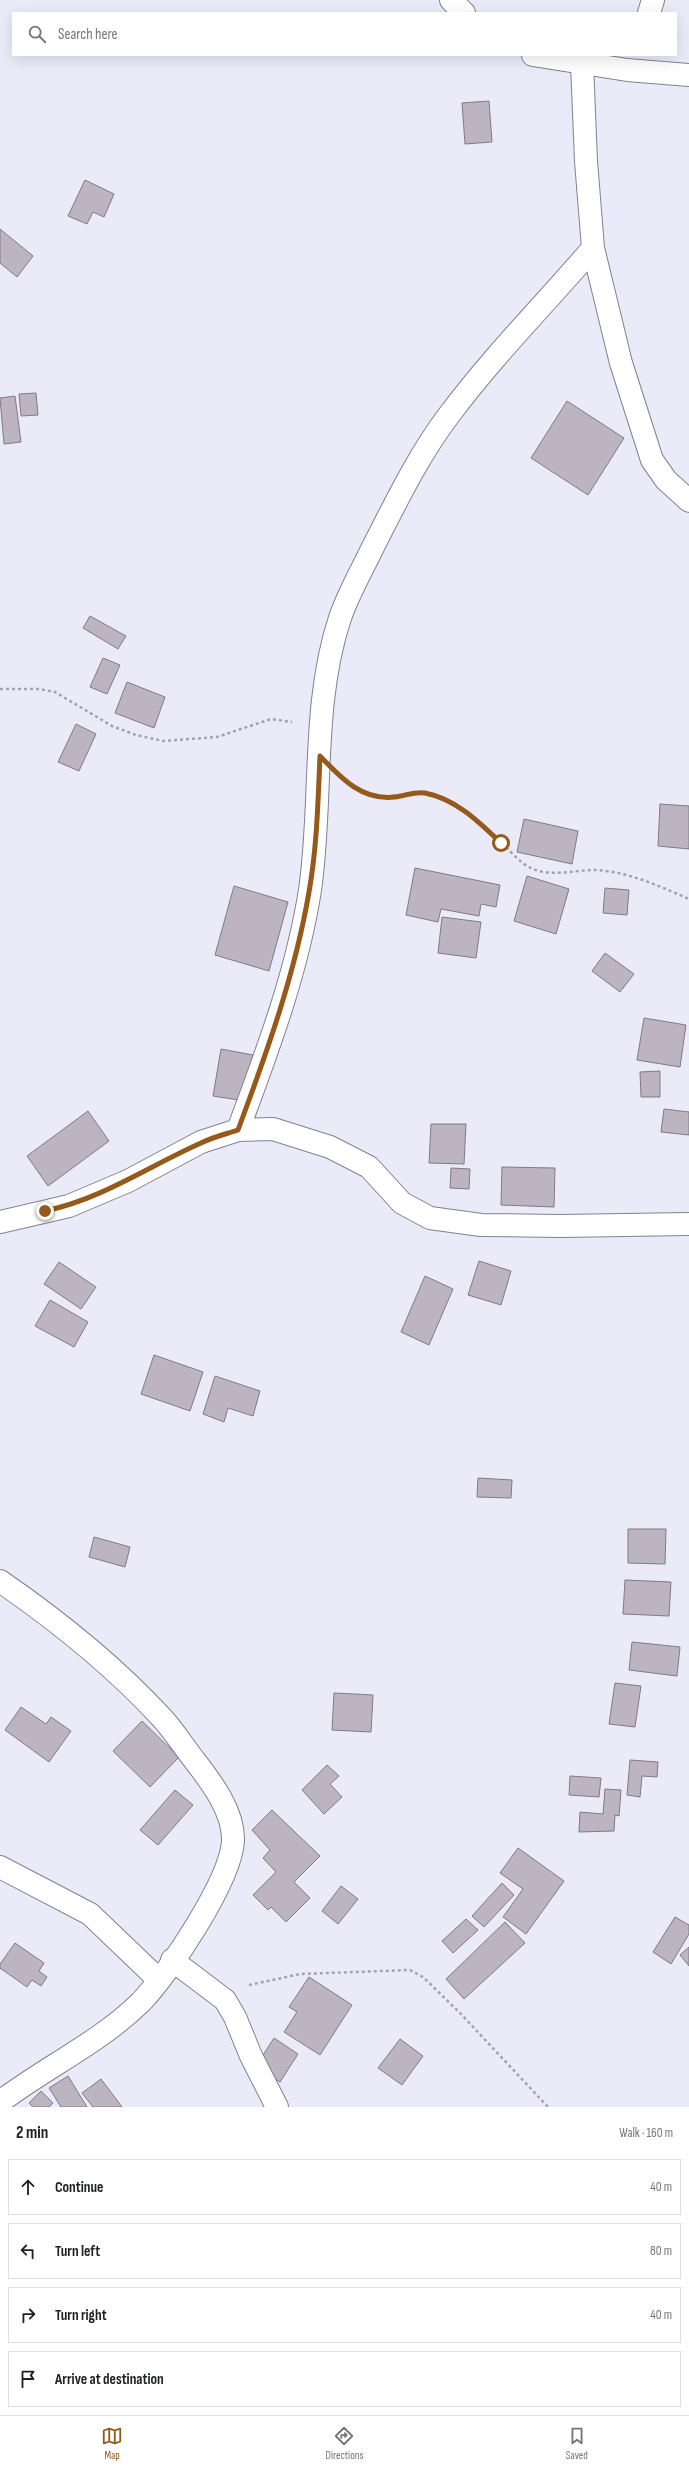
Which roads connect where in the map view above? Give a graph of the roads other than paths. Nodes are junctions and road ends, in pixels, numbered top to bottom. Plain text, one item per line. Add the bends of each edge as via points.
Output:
1 (451, 0) edge
2 (653, 0) edge
3 (463, 12) edge
4 (648, 12) edge
5 (538, 56) edge
6 (630, 63) edge
7 (582, 64) junction
8 (689, 74) edge
9 (593, 248) junction
10 (689, 501) edge
11 (238, 1130) junction
12 (0, 1222) edge
13 (689, 1224) edge
14 (0, 1581) edge
15 (0, 1867) edge
16 (172, 1960) junction
17 (159, 1980) junction
18 (0, 2102) edge
19 (277, 2107) edge

1 - 3 street
2 - 4 street
5 - 7 street
6 - 7 street
6 - 8 street
7 - 9 street
9 - 10 street via 621,363 652,460 666,480
9 - 11 street via 497,355 448,416 403,486 340,617 330,656 323,708 316,830 309,892 293,966 274,1033
11 - 12 street via 201,1142 128,1181 69,1206
11 - 13 street via 272,1129 330,1147 369,1167 402,1203 430,1218 481,1225
14 - 16 street via 80,1640 121,1676 163,1719 208,1777 229,1815 233,1841 226,1872 208,1907
15 - 17 street via 90,1914
16 - 17 street
16 - 19 street via 225,2000
17 - 18 street via 141,2001 111,2028 27,2081

